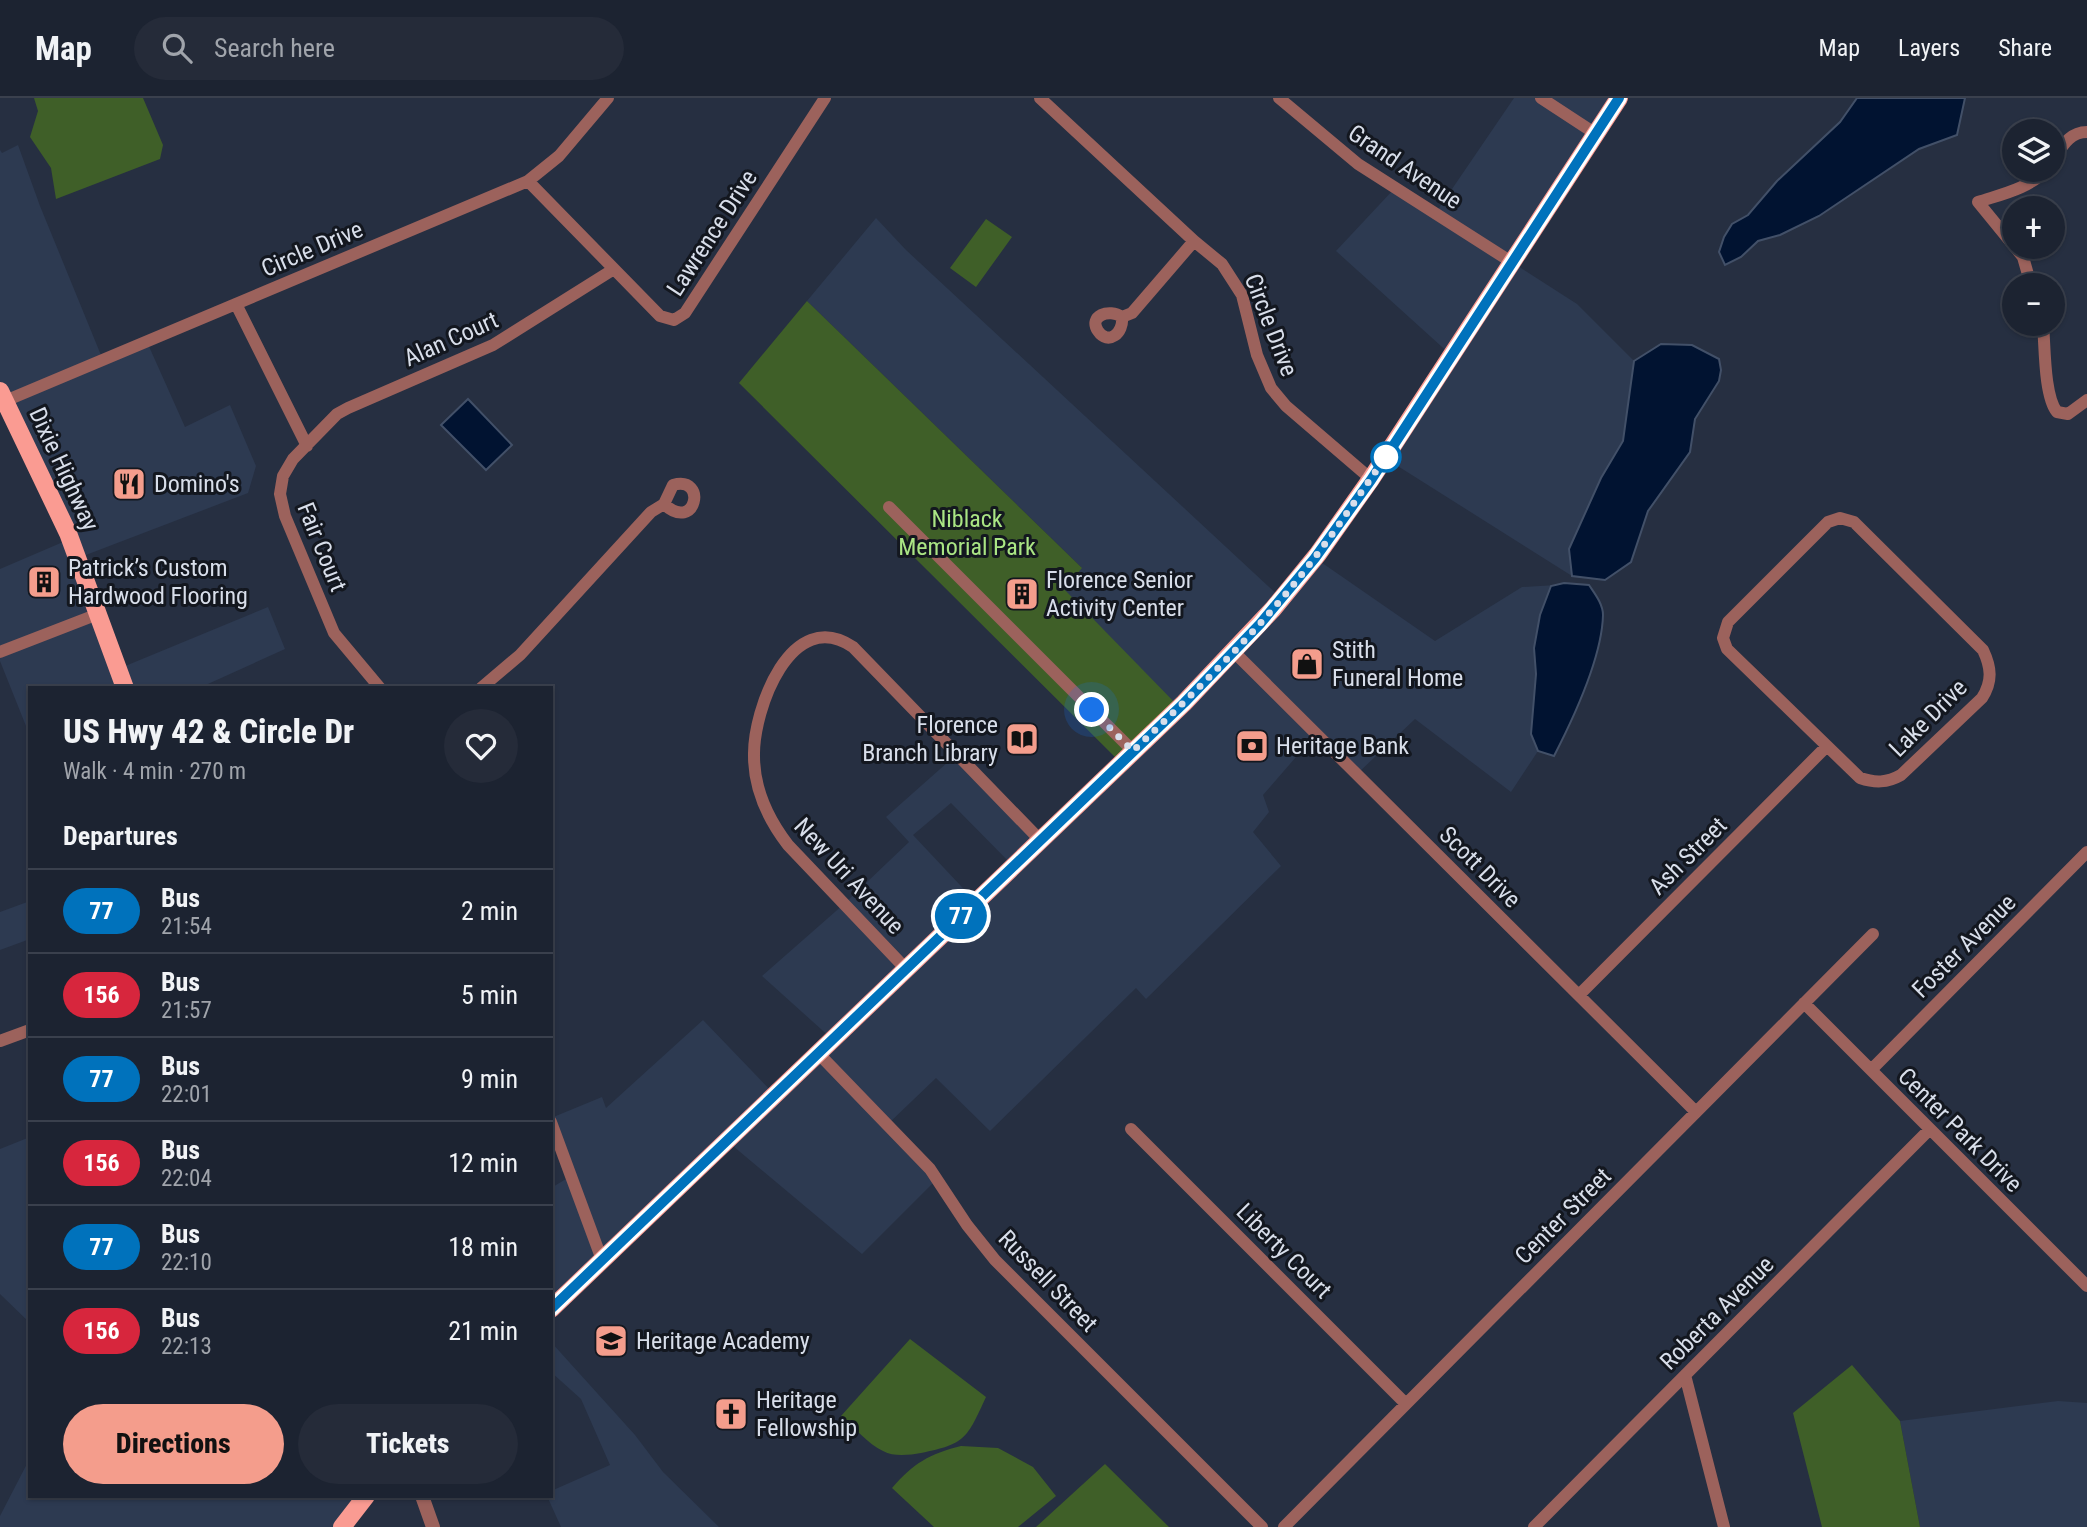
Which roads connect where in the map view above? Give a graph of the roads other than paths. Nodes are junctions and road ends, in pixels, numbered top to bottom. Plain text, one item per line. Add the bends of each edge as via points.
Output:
1 (825, 98) edge
2 (1041, 98) edge
3 (1279, 98) edge
4 (1541, 98) edge
5 (1619, 98) edge
6 (600, 101) edge
7 (2087, 132) edge
8 (1597, 134) junction
9 (2065, 144) edge
10 (528, 181) junction
11 (2033, 182) edge
12 (1194, 241) junction
13 (1513, 263) junction
14 (614, 269) junction
15 (2028, 273) edge
16 (236, 304) junction
17 (1122, 317) dead end
18 (2044, 336) edge
19 (3, 396) edge
20 (2087, 400) edge
21 (307, 446) junction
22 (1371, 480) junction
23 (664, 503) dead end
24 (889, 507) dead end
25 (98, 614) junction
26 (0, 652) edge
27 (1234, 652) junction
28 (124, 686) edge
29 (378, 686) edge
30 (483, 686) edge
31 (1826, 747) junction
32 (1133, 751) junction
33 (1041, 841) junction
34 (2087, 852) edge
35 (1873, 934) dead end
36 (906, 969) junction
37 (1580, 995) junction
38 (1804, 1003) junction
39 (28, 1031) edge
40 (0, 1041) edge
41 (818, 1053) junction
42 (1871, 1070) junction
43 (1696, 1112) junction
44 (553, 1127) edge
45 (1131, 1129) dead end
46 (1929, 1130) junction
47 (602, 1260) junction
48 (2087, 1286) edge
49 (553, 1307) edge
50 (1685, 1375) junction
51 (1406, 1404) junction
52 (364, 1498) edge
53 (423, 1498) edge
54 (342, 1527) edge
55 (433, 1527) edge
56 (1262, 1527) edge
57 (1284, 1527) edge
58 (1534, 1527) edge
59 (1724, 1527) edge

1 - 14 street, Lawrence Drive via 681,317 660,316
2 - 12 street, Circle Drive
3 - 13 street, Grand Avenue via 1358,164
4 - 8 street
5 - 8 main road
6 - 10 street, Circle Drive via 559,156
7 - 9 street via 2076,133
8 - 13 main road
10 - 14 street
10 - 16 street, Circle Drive
11 - 15 street via 1978,202 2023,257
12 - 17 street via 1132,313
12 - 22 street, Circle Drive via 1222,264 1236,284 1271,388
13 - 22 main road
14 - 21 street, Alan Court via 494,345 337,414
16 - 19 street, Circle Drive
16 - 21 street
18 - 20 street via 2053,406 2068,414
19 - 25 main road, Dixie Highway via 52,496
21 - 29 street, Fair Court via 283,476 282,506 334,633
22 - 27 main road via 1315,558
23 - 30 street via 650,512 520,655
24 - 32 street
25 - 26 street
25 - 28 main road, Dixie Highway
27 - 32 main road
27 - 37 street, Scott Drive
31 - 31 street, Lake Drive via 1860,778 1894,779 1982,698 1990,675 1983,650 1854,522 1840,518 1828,522 1728,622 1723,638 1727,649
31 - 37 street, Ash Street
32 - 33 main road
33 - 36 main road
33 - 36 street, New Uri Avenue via 853,646 822,638 791,654 771,681 758,717 754,757 760,796 788,845
34 - 42 street, Foster Avenue
35 - 38 street, Center Street
36 - 41 main road
37 - 43 street, Scott Drive
38 - 42 street, Center Park Drive
38 - 43 street, Center Street
39 - 40 street
41 - 47 main road
41 - 56 street, Russell Street via 930,1169 995,1260
42 - 46 street, Center Park Drive
43 - 51 street, Center Street
44 - 47 street
45 - 51 street, Liberty Court
46 - 48 street, Center Park Drive
46 - 50 street, Roberta Avenue
47 - 49 main road
50 - 58 street, Roberta Avenue
50 - 59 street
51 - 57 street, Center Street
52 - 54 main road
53 - 55 street

